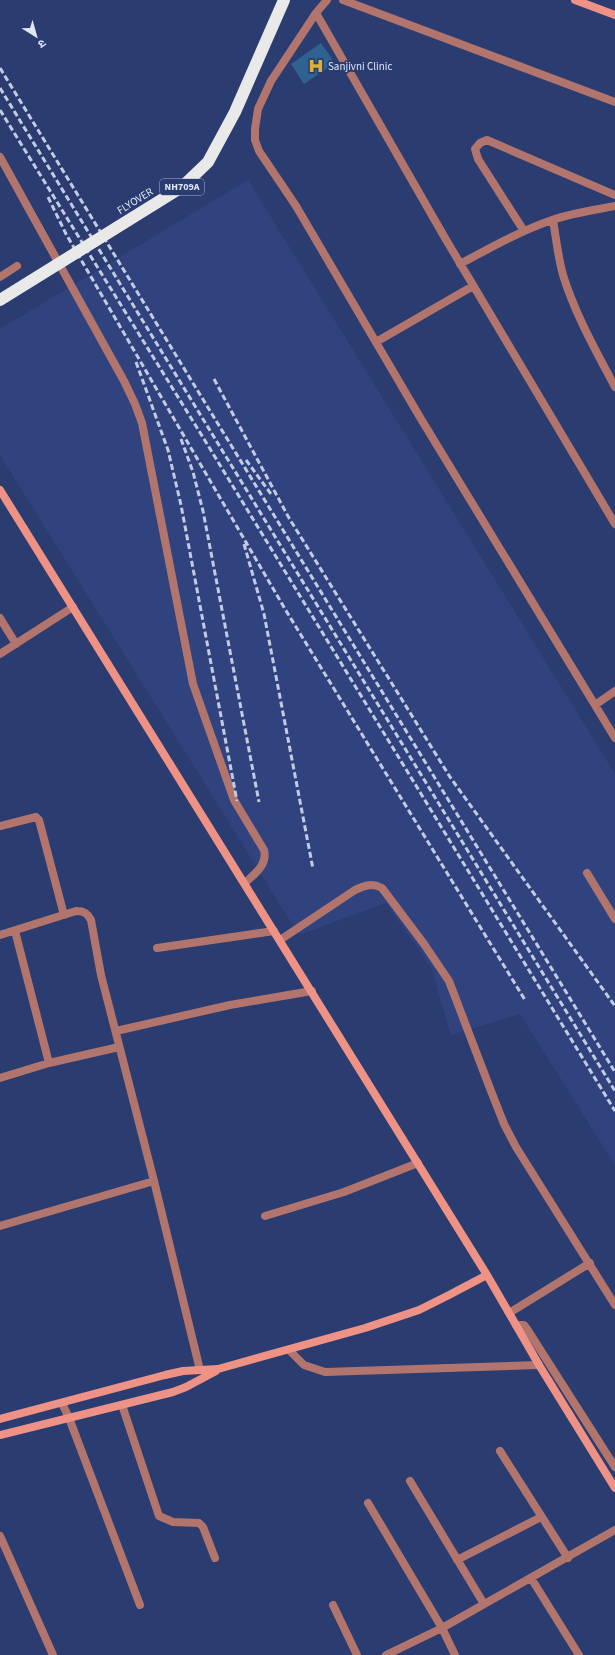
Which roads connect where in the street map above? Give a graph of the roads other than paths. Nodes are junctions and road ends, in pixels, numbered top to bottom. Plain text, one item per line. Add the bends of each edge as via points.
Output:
1 (284, 0) edge
2 (327, 0) edge
3 (344, 0) edge
4 (574, 0) edge
5 (316, 13) junction
6 (615, 15) edge
7 (615, 102) edge
8 (0, 157) edge
9 (615, 195) edge
10 (615, 206) edge
11 (553, 220) junction
12 (524, 231) junction
13 (460, 264) junction
14 (18, 266) dead end
15 (0, 277) edge
16 (473, 286) junction
17 (0, 300) edge
18 (376, 342) junction
19 (615, 388) edge
20 (0, 490) edge
21 (615, 524) edge
22 (73, 607) junction
23 (0, 618) edge
24 (16, 644) junction
25 (0, 654) edge
26 (615, 691) edge
27 (595, 705) junction
28 (615, 738) edge
29 (0, 826) edge
30 (587, 873) dead end
31 (245, 883) junction
32 (64, 916) junction
33 (615, 919) edge
34 (15, 931) junction
35 (274, 931) junction
36 (0, 935) edge
37 (280, 940) junction
38 (157, 948) dead end
39 (312, 992) junction
40 (116, 1031) junction
41 (119, 1047) junction
42 (49, 1063) junction
43 (0, 1078) edge
44 (418, 1163) junction
45 (154, 1182) junction
46 (265, 1216) dead end
47 (0, 1226) edge
48 (590, 1264) junction
49 (487, 1275) junction
50 (615, 1305) edge
51 (509, 1313) junction
52 (516, 1325) junction
53 (289, 1350) junction
54 (539, 1365) junction
55 (218, 1369) junction
56 (200, 1370) junction
57 (62, 1404) junction
58 (122, 1405) junction
59 (69, 1418) junction
60 (0, 1419) edge
61 (0, 1435) edge
62 (500, 1451) dead end
63 (615, 1467) edge
64 (410, 1481) dead end
65 (615, 1488) edge
66 (368, 1503) dead end
67 (541, 1517) junction
68 (615, 1530) edge
69 (0, 1536) edge
70 (215, 1558) dead end
71 (568, 1558) junction
72 (457, 1560) junction
73 (531, 1578) junction
74 (484, 1604) junction
75 (140, 1605) dead end
76 (333, 1605) dead end
77 (442, 1628) junction
78 (53, 1655) edge
79 (357, 1655) edge
80 (386, 1655) edge
81 (455, 1655) edge
82 (579, 1655) edge

1 - 17 highway, FLYOVER / NH709A, bridge via 235,112 208,162 182,187
2 - 5 street
3 - 7 street
4 - 6 street
5 - 13 street
5 - 18 street via 271,81 258,110 255,140 259,151 296,206
8 - 31 street via 124,381 142,423 192,684 228,786 266,855 260,868
9 - 12 street via 487,140 480,143 475,149 478,159
10 - 11 street
11 - 12 street
11 - 19 street via 563,274 571,296
12 - 13 street
13 - 16 street
14 - 15 street
16 - 18 street
16 - 21 street
18 - 27 street
20 - 22 street
22 - 24 street
22 - 31 street
23 - 24 street
24 - 25 street
26 - 27 street
27 - 28 street
29 - 32 street via 29,818 36,817 39,820
30 - 33 street
31 - 35 street
32 - 34 street
32 - 40 street via 82,911 88,914 91,920 101,975
34 - 36 street
34 - 42 street
35 - 37 street
35 - 38 street
37 - 39 street
37 - 48 street via 356,890 367,885 382,888 449,981 513,1142
39 - 40 street via 230,1005
39 - 44 street
40 - 41 street
41 - 42 street
41 - 45 street
42 - 43 street
44 - 46 street via 344,1192
44 - 49 street
45 - 47 street
45 - 56 street
48 - 50 street
48 - 51 street
49 - 51 street
49 - 53 street via 418,1310
51 - 52 street
52 - 54 street
52 - 63 street via 524,1325 527,1329
53 - 54 street via 304,1365 325,1372
53 - 55 street
54 - 65 street
55 - 56 street
55 - 58 street via 186,1387
56 - 57 street via 165,1375
57 - 59 street
57 - 60 street
58 - 59 street
58 - 70 street via 159,1516 173,1522 199,1523
59 - 61 street
59 - 75 street
62 - 67 street
64 - 72 street
66 - 77 street
67 - 71 street
67 - 72 street
68 - 71 street
69 - 78 street
71 - 73 street
72 - 74 street
73 - 74 street
73 - 82 street
74 - 77 street
76 - 79 street
77 - 80 street
77 - 81 street

